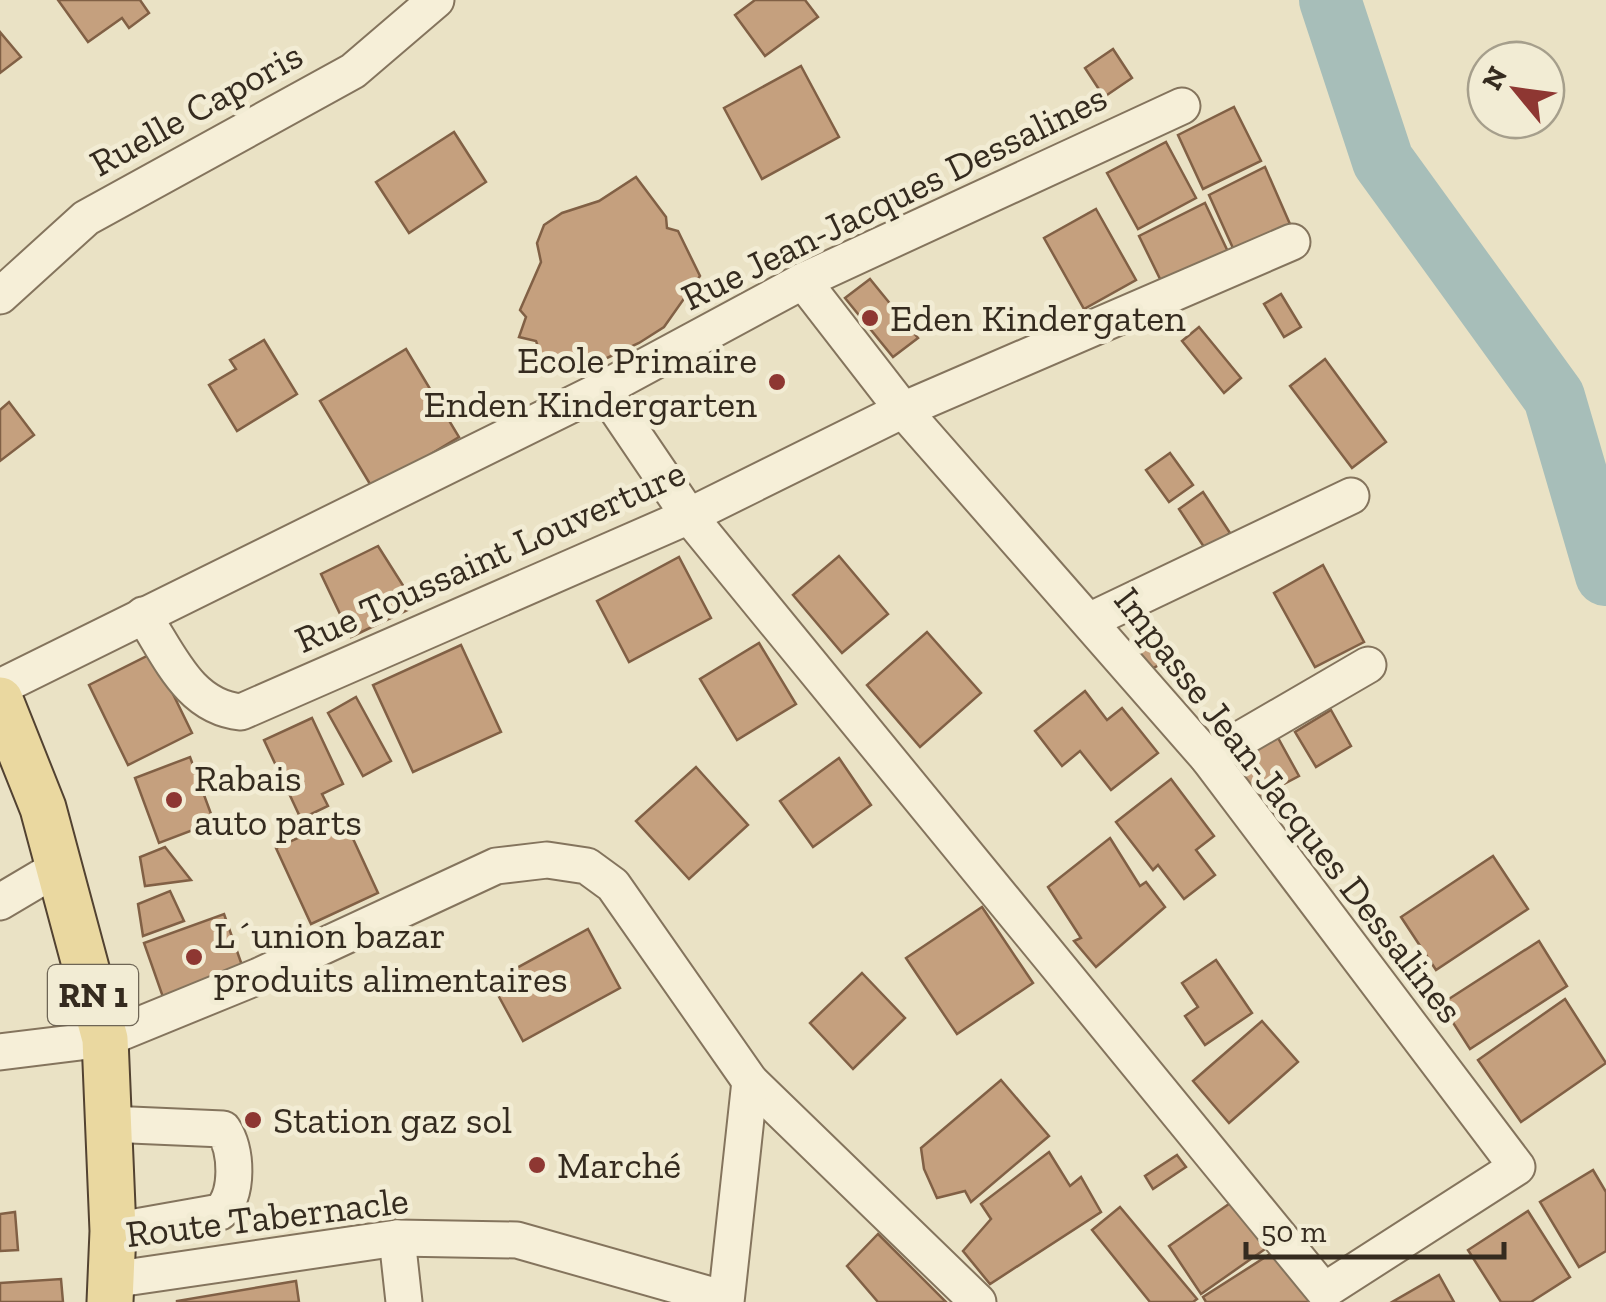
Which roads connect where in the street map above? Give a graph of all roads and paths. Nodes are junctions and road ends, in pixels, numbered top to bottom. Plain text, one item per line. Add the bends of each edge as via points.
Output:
1 (436, 0) edge
2 (1182, 106) dead end
3 (1292, 242) dead end
4 (803, 281) junction
5 (0, 296) edge
6 (603, 389) junction
7 (903, 410) junction
8 (1351, 496) dead end
9 (689, 516) junction
10 (144, 615) junction
11 (1091, 620) junction
12 (1368, 665) dead end
13 (0, 688) edge
14 (0, 700) edge
15 (1208, 758) junction
16 (59, 867) junction
17 (0, 902) edge
18 (105, 1039) junction
19 (0, 1052) edge
20 (750, 1081) junction
21 (108, 1124) junction
22 (113, 1232) junction
23 (397, 1238) junction
24 (111, 1291) edge
25 (726, 1300) edge
26 (404, 1302) edge
27 (978, 1302) edge

1 - 5 street, Ruelle Caporis via 353,71 86,218
2 - 4 street, Rue Jean-Jacques Dessalines
3 - 7 street, Rue Toussaint Louverture
4 - 6 street, Rue Jean-Jacques Dessalines
4 - 7 street, Impasse Jean-Jacques Dessalines
6 - 9 street
6 - 10 street, Rue Jean-Jacques Dessalines
7 - 9 street, Rue Toussaint Louverture
7 - 11 street, Impasse Jean-Jacques Dessalines
8 - 11 street
9 - 10 street, Rue Toussaint Louverture via 241,712 198,699
9 - 15 street, Impasse Jean-Jacques Dessalines via 1324,1291 1516,1167
10 - 13 street, Rue Jean-Jacques Dessalines
11 - 15 street, Impasse Jean-Jacques Dessalines
12 - 15 street
14 - 16 main road, RN 1
16 - 17 street
16 - 18 main road, RN 1
18 - 19 street
18 - 20 street via 496,866 546,860 587,866 613,885
18 - 21 main road, RN 1
20 - 25 street
20 - 27 street
21 - 22 main road, RN 1
21 - 22 street via 224,1129 233,1190 220,1212
22 - 24 main road, RN 1
23 - 24 street, Route Tabernacle
23 - 25 street, Route Tabernacle via 517,1240
23 - 26 street

